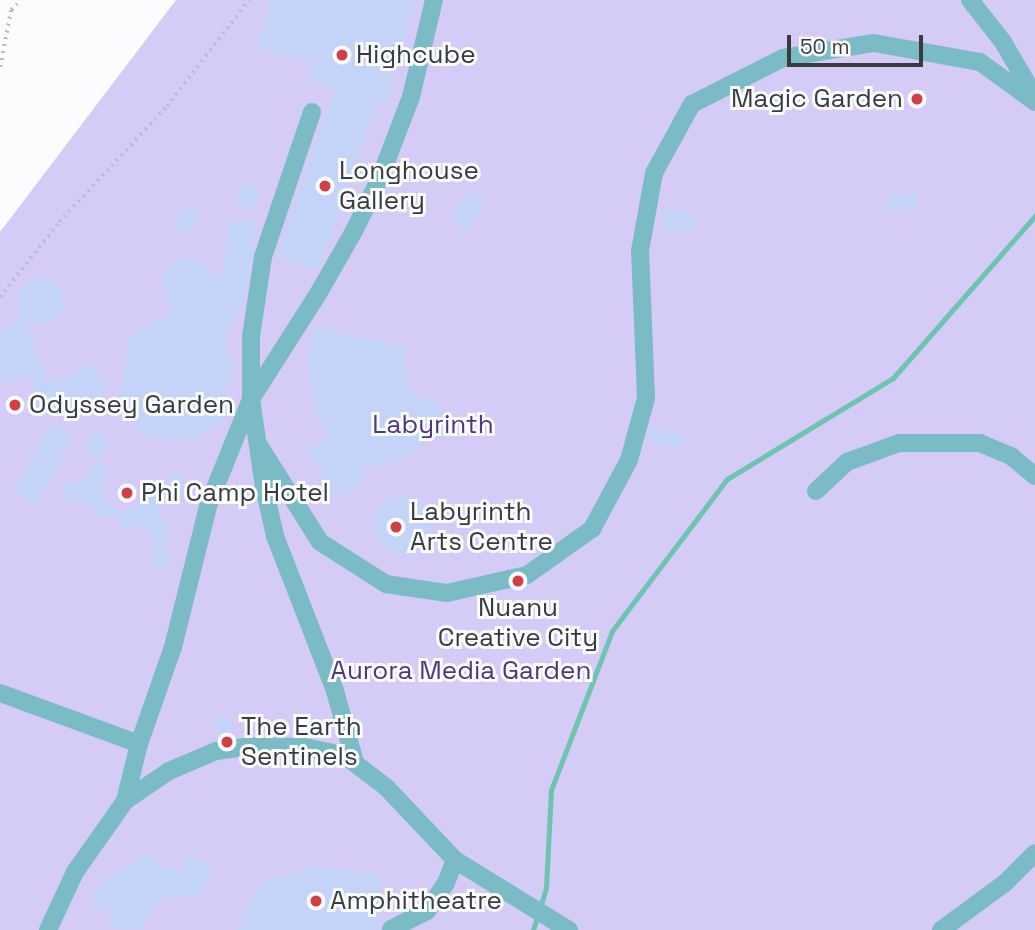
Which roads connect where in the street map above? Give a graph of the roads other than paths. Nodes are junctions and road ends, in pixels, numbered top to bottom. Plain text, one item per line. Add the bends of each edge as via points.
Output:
1 (434, 0) edge
2 (970, 0) edge
3 (1035, 100) edge
4 (312, 112) dead end
5 (251, 399) junction
6 (260, 447) junction
7 (1035, 476) edge
8 (816, 491) dead end
9 (0, 693) edge
10 (139, 744) junction
11 (355, 762) junction
12 (125, 801) junction
13 (1035, 853) edge
14 (455, 860) junction
15 (391, 929) edge
16 (48, 930) edge
17 (569, 930) edge
18 (941, 930) edge

1 - 5 lane via 411,97 380,178 324,283
2 - 3 lane via 1003,42
3 - 6 lane via 980,62 874,43 783,58 692,104 654,173 640,251 646,398 629,460 592,529 527,575 447,593 386,584 320,542
4 - 5 lane via 263,257 251,336
5 - 6 lane
5 - 10 lane via 209,503 173,647
6 - 11 lane via 275,536 335,691
7 - 8 lane via 1011,456 980,443 899,443 847,463
9 - 10 lane
10 - 12 lane
11 - 12 lane via 344,755 305,747 216,751 169,771
11 - 14 lane via 386,787
12 - 16 lane via 75,872
13 - 18 lane via 1005,883
14 - 15 lane via 427,911
14 - 17 lane

